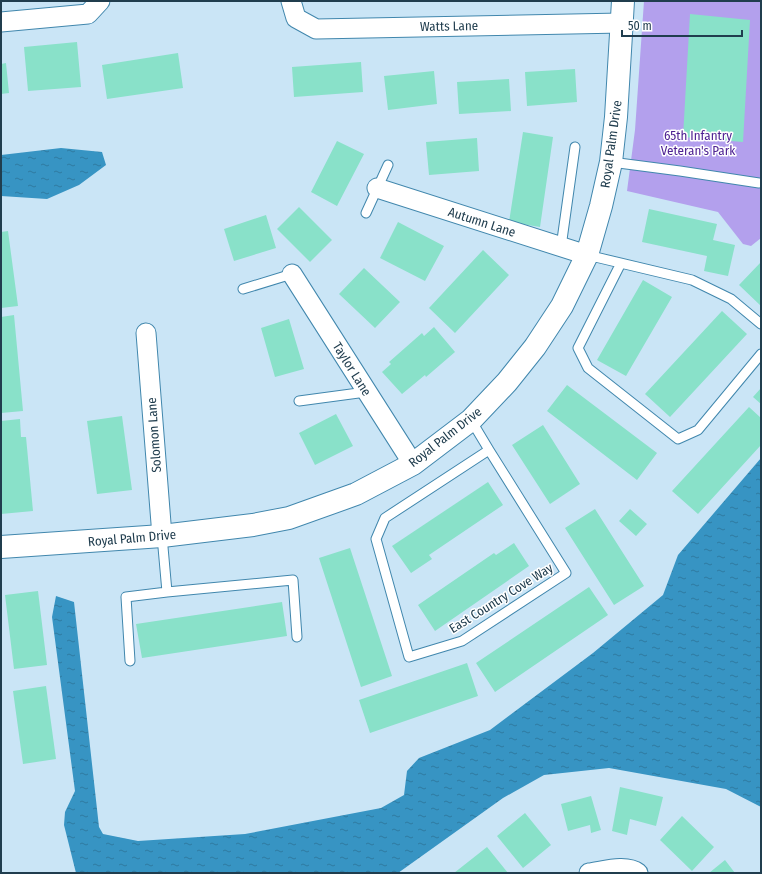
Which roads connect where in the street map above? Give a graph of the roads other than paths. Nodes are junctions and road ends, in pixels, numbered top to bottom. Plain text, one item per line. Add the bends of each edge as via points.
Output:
1 (100, 1) edge
2 (291, 1) edge
3 (623, 1) edge
4 (1, 22) edge
5 (622, 23) junction
6 (575, 147) dead end
7 (611, 162) junction
8 (388, 165) dead end
9 (759, 184) dead end
10 (377, 188) junction
11 (366, 213) dead end
12 (561, 247) junction
13 (587, 255) junction
14 (621, 263) junction
15 (292, 274) joint
16 (243, 289) dead end
17 (761, 324) edge
18 (146, 334) dead end
19 (761, 354) edge
20 (366, 392) junction
21 (299, 401) dead end
22 (471, 420) junction
23 (489, 450) junction
24 (413, 464) junction
25 (162, 536) junction
26 (1, 547) edge
27 (167, 592) junction
28 (297, 637) dead end
29 (130, 661) dead end
30 (589, 873) edge
31 (638, 873) edge

1 - 4 street via 88,14
2 - 5 street, Watts Lane via 296,18 316,29
3 - 5 street, Royal Palm Drive
5 - 7 street, Royal Palm Drive
6 - 12 lane
7 - 9 lane
7 - 13 street, Royal Palm Drive
8 - 10 lane
10 - 11 lane
10 - 12 street, Autumn Lane
12 - 13 street, Autumn Lane
13 - 14 lane
13 - 22 street, Royal Palm Drive via 562,306 535,347 507,382
14 - 17 lane via 692,280 731,299
14 - 19 lane via 578,348 588,368 678,439 698,430
15 - 16 lane
15 - 20 street, Taylor Lane
18 - 25 street, Solomon Lane
20 - 21 lane
20 - 24 street, Taylor Lane
22 - 23 lane, East Country Cove Way
22 - 24 street, Royal Palm Drive
23 - 23 lane, East Country Cove Way via 566,572 462,641 409,657 376,539 385,518
24 - 25 street, Royal Palm Drive via 356,494 289,518
25 - 26 street, Royal Palm Drive
25 - 27 lane
27 - 28 lane via 293,580
27 - 29 lane via 126,597
30 - 31 street via 617,869 634,870

